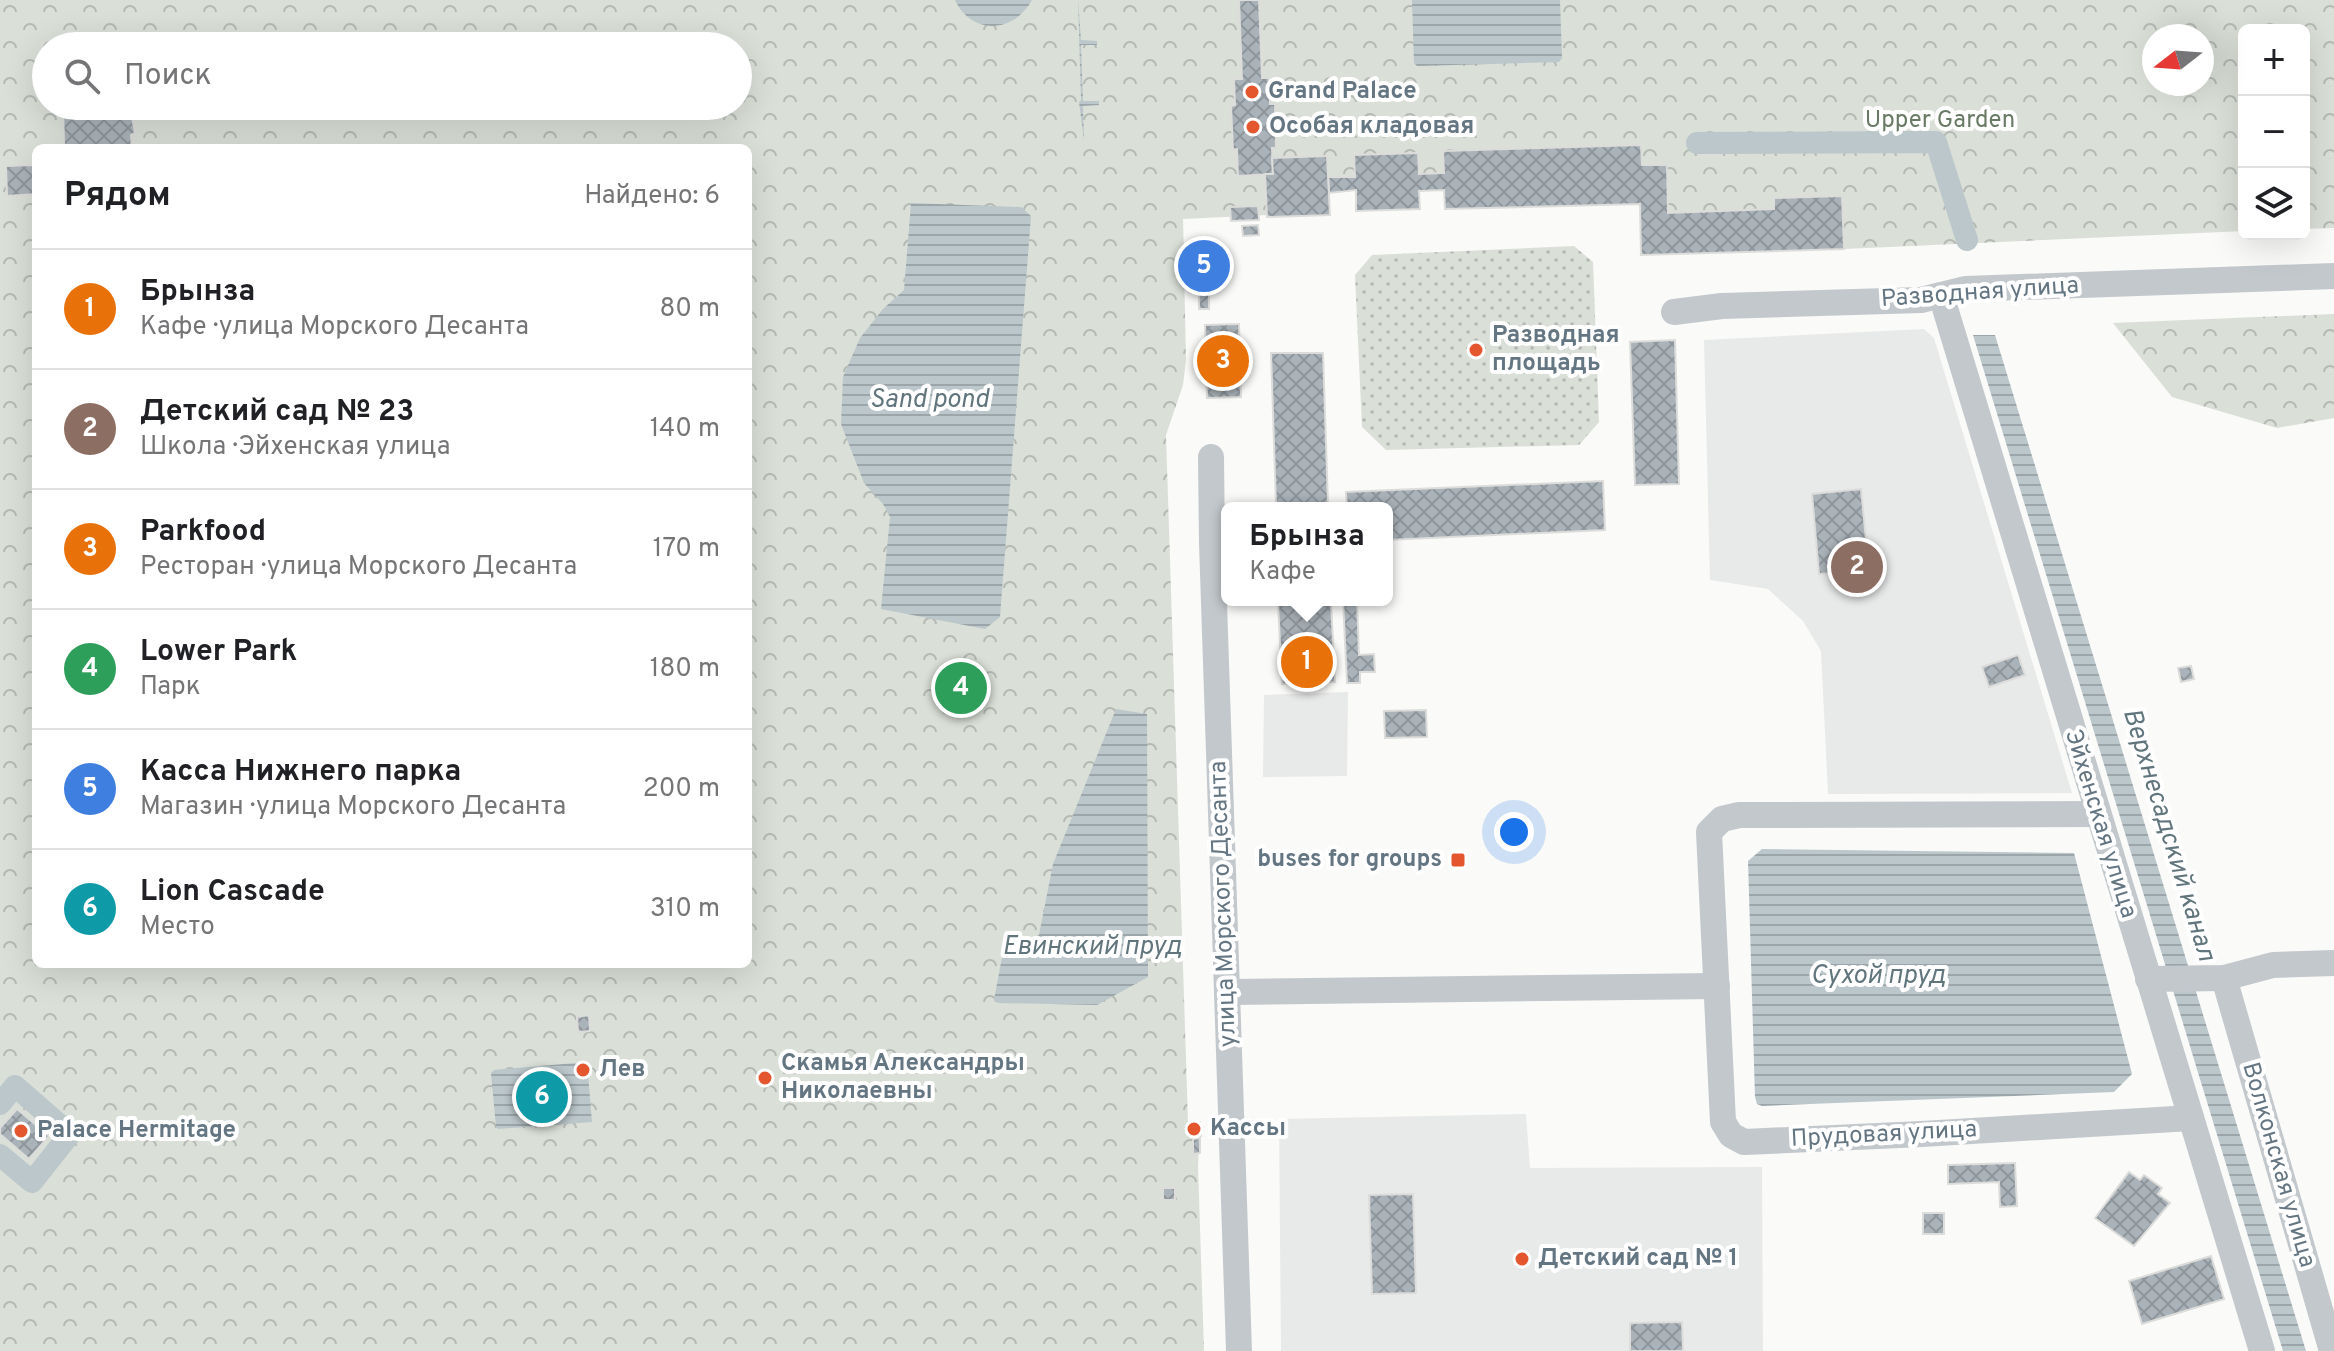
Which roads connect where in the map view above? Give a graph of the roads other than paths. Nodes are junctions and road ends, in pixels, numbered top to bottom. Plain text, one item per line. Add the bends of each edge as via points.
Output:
1 (2334, 276) edge
2 (1941, 295) junction
3 (1674, 312) dead end
4 (1211, 457) dead end
5 (1220, 595) edge
6 (2097, 814) junction
7 (2334, 963) edge
8 (2155, 979) junction
9 (2213, 979) junction
10 (1717, 986) junction
11 (1227, 992) junction
12 (2191, 1118) junction
13 (1239, 1351) edge
14 (2262, 1351) edge
15 (2332, 1351) edge

1 - 2 street, Разводная улица via 1966,289
2 - 3 street, Разводная улица
2 - 6 street, Эйхенская улица
4 - 5 street, улица Морского Десанта
5 - 11 street, улица Морского Десанта
6 - 8 street, Эйхенская улица
6 - 10 street, Прудовая улица via 1722,819 1709,832
7 - 9 street via 2273,965
8 - 9 street
8 - 12 street, Эйхенская улица
9 - 15 street, Волконская улица
10 - 11 street
10 - 12 street, Прудовая улица via 1723,1122 1744,1142
11 - 13 street, улица Морского Десанта
12 - 14 street, Эйхенская улица

